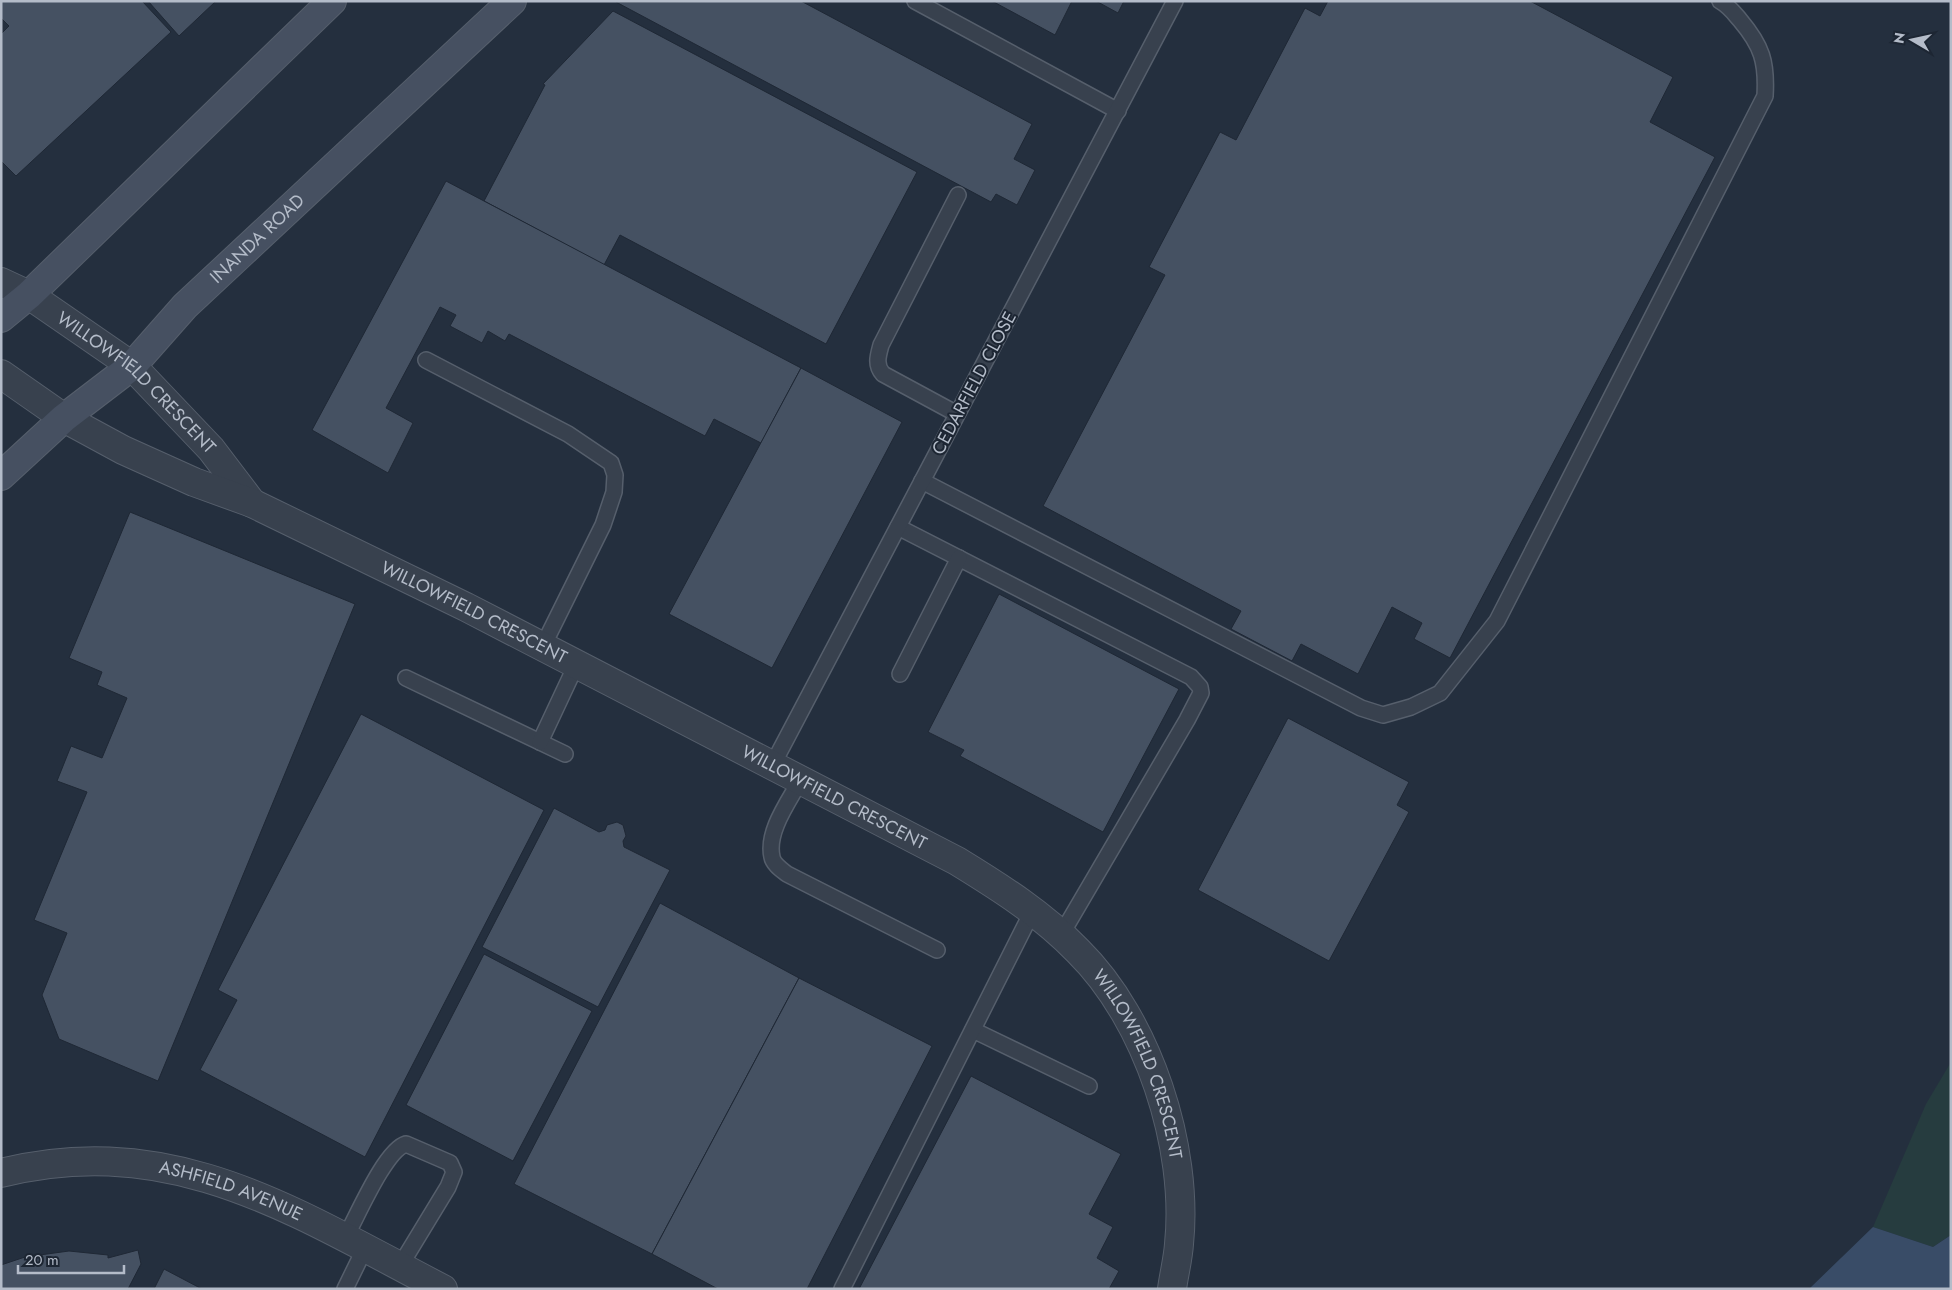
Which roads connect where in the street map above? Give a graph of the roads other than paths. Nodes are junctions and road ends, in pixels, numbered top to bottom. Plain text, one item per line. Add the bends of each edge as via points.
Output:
1 (332, 1) edge
2 (512, 1) edge
3 (915, 1) edge
4 (1175, 1) edge
5 (1720, 1) edge
6 (1118, 111) junction
7 (958, 195) dead end
8 (1, 282) edge
9 (29, 296) junction
10 (1, 318) edge
11 (426, 360) dead end
12 (132, 366) junction
13 (1, 374) edge
14 (957, 414) junction
15 (64, 418) junction
16 (1, 476) edge
17 (922, 481) junction
18 (252, 503) junction
19 (898, 527) junction
20 (960, 558) junction
21 (543, 646) junction
22 (577, 663) junction
23 (900, 674) dead end
24 (406, 678) dead end
25 (540, 742) junction
26 (566, 754) dead end
27 (772, 764) junction
28 (801, 779) junction
29 (1033, 910) junction
30 (1061, 935) junction
31 (938, 950) dead end
32 (973, 1030) junction
33 (1089, 1086) dead end
34 (1, 1173) edge
35 (355, 1243) junction
36 (400, 1266) junction
37 (345, 1289) edge
38 (443, 1289) edge
39 (842, 1289) edge
40 (1172, 1289) edge

1 - 9 main road
2 - 12 main road, INANDA ROAD via 185,306
3 - 6 lane
4 - 6 lane, CEDARFIELD CLOSE
5 - 17 lane via 1728,5 1757,40 1766,73 1765,96 1497,621 1440,693 1411,707 1383,715 1362,708
6 - 14 lane, CEDARFIELD CLOSE
7 - 14 lane via 881,345 877,360 883,374
8 - 9 street, WILLOWFIELD CRESCENT
9 - 10 main road
9 - 12 street, WILLOWFIELD CRESCENT
11 - 21 lane via 568,434 611,463 615,475 614,492 604,525
12 - 15 main road, INANDA ROAD
12 - 18 street, WILLOWFIELD CRESCENT via 211,448
13 - 15 street, WILLOWFIELD CRESCENT
14 - 17 lane, CEDARFIELD CLOSE
15 - 16 main road, INANDA ROAD
15 - 18 street, WILLOWFIELD CRESCENT via 123,450
17 - 19 lane, CEDARFIELD CLOSE
18 - 21 street, WILLOWFIELD CRESCENT
19 - 20 lane
19 - 27 lane, CEDARFIELD CLOSE
20 - 23 lane
20 - 30 lane via 1191,677 1200,687 1201,693 1187,720
21 - 22 street, WILLOWFIELD CRESCENT
22 - 25 lane
22 - 27 street, WILLOWFIELD CRESCENT
24 - 25 lane
25 - 26 lane
27 - 28 street, WILLOWFIELD CRESCENT
28 - 29 street, WILLOWFIELD CRESCENT via 957,861
28 - 31 lane via 772,840 772,858 777,866
29 - 30 street, WILLOWFIELD CRESCENT
29 - 32 lane
30 - 40 street, WILLOWFIELD CRESCENT via 1080,952 1126,1014 1162,1095 1176,1160 1179,1202 1179,1243
32 - 33 lane
32 - 39 lane
34 - 35 street, ASHFIELD AVENUE via 36,1164 77,1161 164,1166 273,1201
35 - 36 street, ASHFIELD AVENUE
35 - 36 lane via 386,1161 398,1146 406,1144 450,1163 454,1172 448,1187
35 - 37 lane
36 - 38 street, ASHFIELD AVENUE

